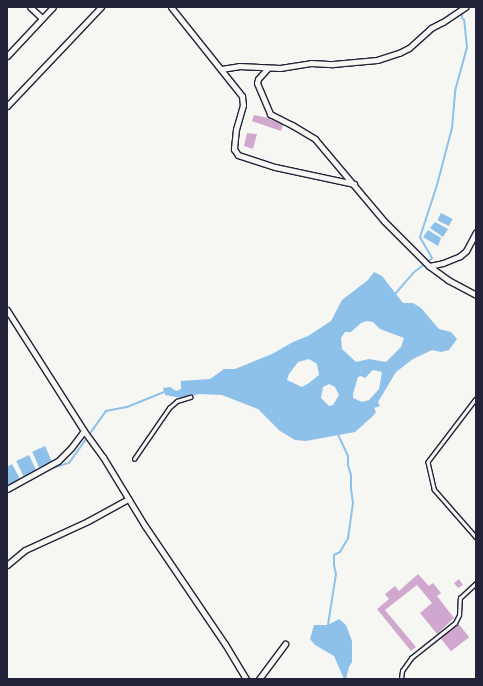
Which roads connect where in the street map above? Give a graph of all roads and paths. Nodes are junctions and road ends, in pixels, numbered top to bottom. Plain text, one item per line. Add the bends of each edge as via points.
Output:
1 (30, 7) edge
2 (53, 7) edge
3 (101, 7) edge
4 (171, 7) edge
5 (465, 7) edge
6 (42, 18) junction
7 (7, 56) edge
8 (221, 69) junction
9 (266, 69) junction
10 (7, 106) edge
11 (354, 184) junction
12 (476, 232) edge
13 (474, 240) edge
14 (428, 266) junction
15 (476, 295) edge
16 (7, 310) edge
17 (190, 397) dead end
18 (476, 399) edge
19 (84, 431) junction
20 (134, 460) dead end
21 (7, 488) edge
22 (128, 499) junction
23 (476, 537) edge
24 (7, 565) edge
25 (476, 583) edge
26 (285, 644) dead end
27 (246, 679) edge
28 (259, 679) edge
29 (401, 679) edge

1 - 6 street
2 - 6 street
3 - 10 street
4 - 8 street
5 - 9 street via 394,55 366,62 326,65 311,63
6 - 7 street
8 - 9 street via 239,66
8 - 11 street via 240,92 243,100 234,149 238,155 275,167
9 - 11 street via 257,83 270,114 315,139
11 - 14 street via 384,221
12 - 13 street
13 - 14 street via 460,256
14 - 15 street
16 - 19 street
17 - 20 lane via 177,401 169,408
18 - 23 lane via 428,462 434,489
19 - 21 street via 62,458
19 - 22 street
22 - 24 street via 25,550
22 - 27 street
25 - 29 lane via 460,598 459,615 455,623 411,658 402,671
26 - 28 street

